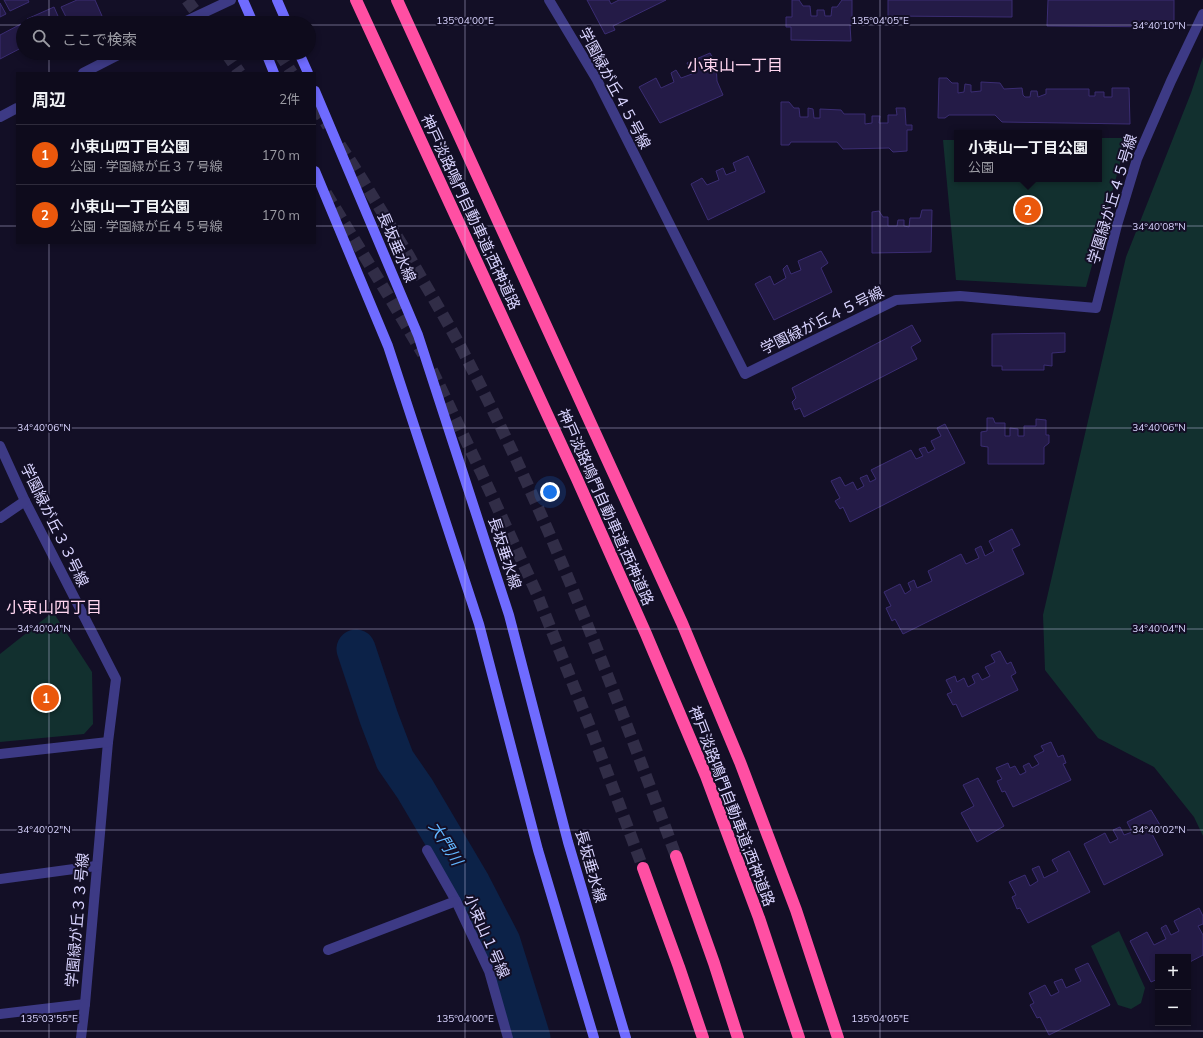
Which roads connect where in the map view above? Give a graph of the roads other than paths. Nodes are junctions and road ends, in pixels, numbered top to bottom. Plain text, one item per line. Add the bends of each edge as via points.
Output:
1 (231, 0) edge
2 (243, 0) edge
3 (277, 0) edge
4 (356, 0) edge
5 (397, 0) edge
6 (549, 0) edge
7 (1203, 14) edge
8 (197, 16) edge
9 (250, 16) edge
10 (284, 16) edge
11 (108, 60) edge
12 (269, 60) edge
13 (302, 60) edge
14 (85, 72) edge
15 (274, 72) edge
16 (308, 72) edge
17 (316, 93) edge
18 (16, 109) edge
19 (0, 117) edge
20 (316, 173) edge
21 (0, 446) edge
22 (25, 501) junction
23 (0, 518) edge
24 (108, 742) junction
25 (0, 754) edge
26 (427, 850) dead end
27 (676, 856) tunnel mouth
28 (96, 866) junction
29 (643, 868) tunnel mouth
30 (0, 879) edge
31 (456, 901) junction
32 (328, 950) dead end
33 (85, 1004) junction
34 (0, 1014) edge
35 (81, 1038) edge
36 (508, 1038) edge
37 (594, 1038) edge
38 (626, 1038) edge
39 (703, 1038) edge
40 (738, 1038) edge
41 (799, 1038) edge
42 (838, 1038) edge

1 - 8 street, bridge
2 - 9 main road
3 - 10 main road
4 - 41 highway, 神戸淡路鳴門自動車道;西神道路 via 646,634 706,776 759,918
5 - 42 highway, 神戸淡路鳴門自動車道;西神道路 via 682,622 740,762 796,910
6 - 7 street, 学園緑が丘４５号線 via 597,80 745,374 896,300 960,296 1096,308 1137,159
11 - 14 street
12 - 15 main road
13 - 16 main road
17 - 38 main road, 長坂垂水線 via 418,335 509,615 568,842
18 - 19 street
20 - 37 main road via 388,346 477,616 538,850
21 - 22 street, 学園緑が丘３３号線
22 - 23 street
22 - 24 street, 学園緑が丘３３号線 via 116,679
24 - 25 street
24 - 28 street, 学園緑が丘３３号線
26 - 31 street, 小束山１号線
27 - 40 highway
28 - 30 street
28 - 33 street, 学園緑が丘３３号線
29 - 39 highway
31 - 32 street
31 - 36 street, 小束山１号線 via 489,970
33 - 34 street, 学園緑が丘３３号線
33 - 35 street

